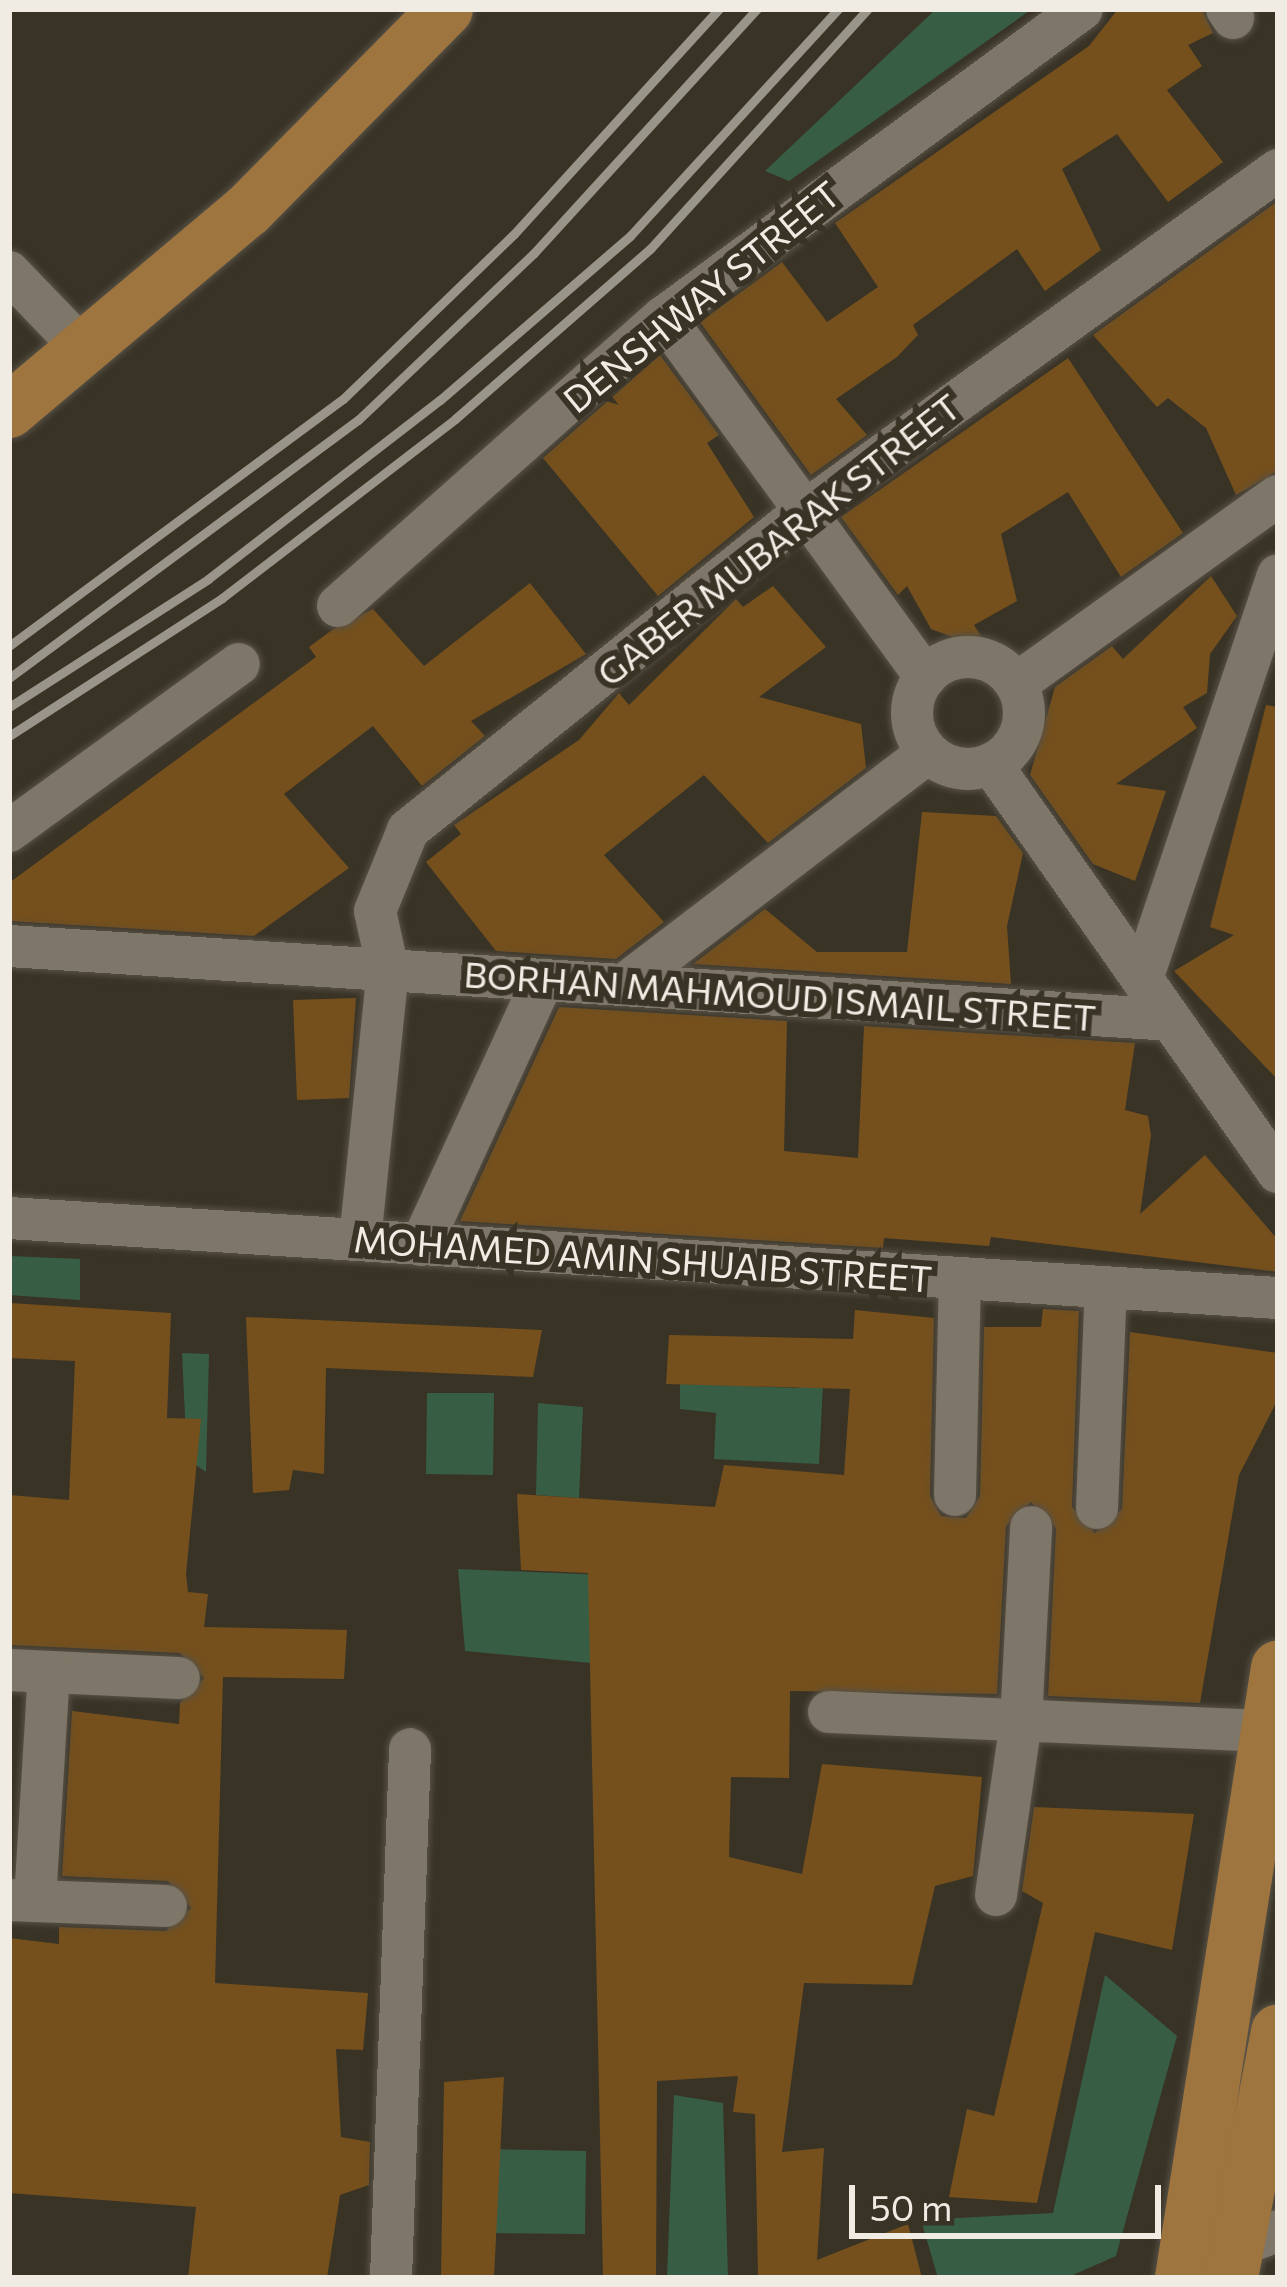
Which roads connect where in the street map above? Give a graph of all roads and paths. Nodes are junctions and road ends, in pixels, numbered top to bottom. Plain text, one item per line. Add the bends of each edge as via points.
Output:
1 (446, 9) edge
2 (1082, 9) edge
3 (1278, 170) edge
4 (9, 272) edge
5 (664, 317) junction
6 (84, 350) junction
7 (9, 411) edge
8 (1278, 496) edge
9 (805, 511) junction
10 (1278, 575) edge
11 (338, 606) dead end
12 (239, 664) dead end
13 (926, 677) junction
14 (1016, 684) junction
15 (927, 753) junction
16 (991, 764) junction
17 (9, 831) edge
18 (9, 946) edge
19 (388, 970) junction
20 (1142, 979) junction
21 (543, 980) junction
22 (624, 985) junction
23 (1171, 1020) junction
24 (1278, 1172) edge
25 (9, 1218) edge
26 (360, 1240) junction
27 (422, 1245) junction
28 (960, 1278) junction
29 (1106, 1287) junction
30 (1278, 1298) edge
31 (955, 1495) dead end
32 (1097, 1508) dead end
33 (1031, 1527) dead end
34 (1278, 1668) edge
35 (29, 1671) edge
36 (179, 1678) dead end
37 (829, 1712) dead end
38 (1021, 1721) junction
39 (1264, 1731) junction
40 (410, 1749) dead end
41 (996, 1895) dead end
42 (22, 1900) edge
43 (166, 1906) dead end
44 (1278, 2031) edge
45 (1214, 2264) edge
46 (391, 2278) edge

1 - 6 main road via 248,210
2 - 5 street, DENSHWAY STREET
3 - 9 street, GABER MUBARAK STREET
4 - 6 street
5 - 9 street
5 - 11 street, DENSHWAY STREET
6 - 7 main road
8 - 14 street
9 - 13 street
9 - 19 street, GABER MUBARAK STREET via 408,830 377,897
10 - 20 street
12 - 17 street
13 - 14 street via 973,657
13 - 15 street via 911,715
14 - 16 street via 1022,730
15 - 16 street via 964,770
15 - 22 street
16 - 20 street
18 - 19 street, BORHAN MAHMOUD ISMAIL STREET
19 - 21 street, BORHAN MAHMOUD ISMAIL STREET
19 - 26 street, GABER MUBARAK STREET
20 - 23 street
21 - 22 street, BORHAN MAHMOUD ISMAIL STREET
21 - 27 street
22 - 23 street, BORHAN MAHMOUD ISMAIL STREET
23 - 24 street
25 - 26 street, MOHAMED AMIN SHUAIB STREET
26 - 27 street, MOHAMED AMIN SHUAIB STREET
27 - 28 street, MOHAMED AMIN SHUAIB STREET
28 - 29 street, MOHAMED AMIN SHUAIB STREET
28 - 31 street
29 - 30 street, MOHAMED AMIN SHUAIB STREET
29 - 32 street
33 - 38 street
34 - 39 main road
35 - 36 street
35 - 42 street
37 - 38 street
38 - 39 street
38 - 41 street
39 - 45 main road
40 - 46 street
42 - 43 street
44 - 45 main road

